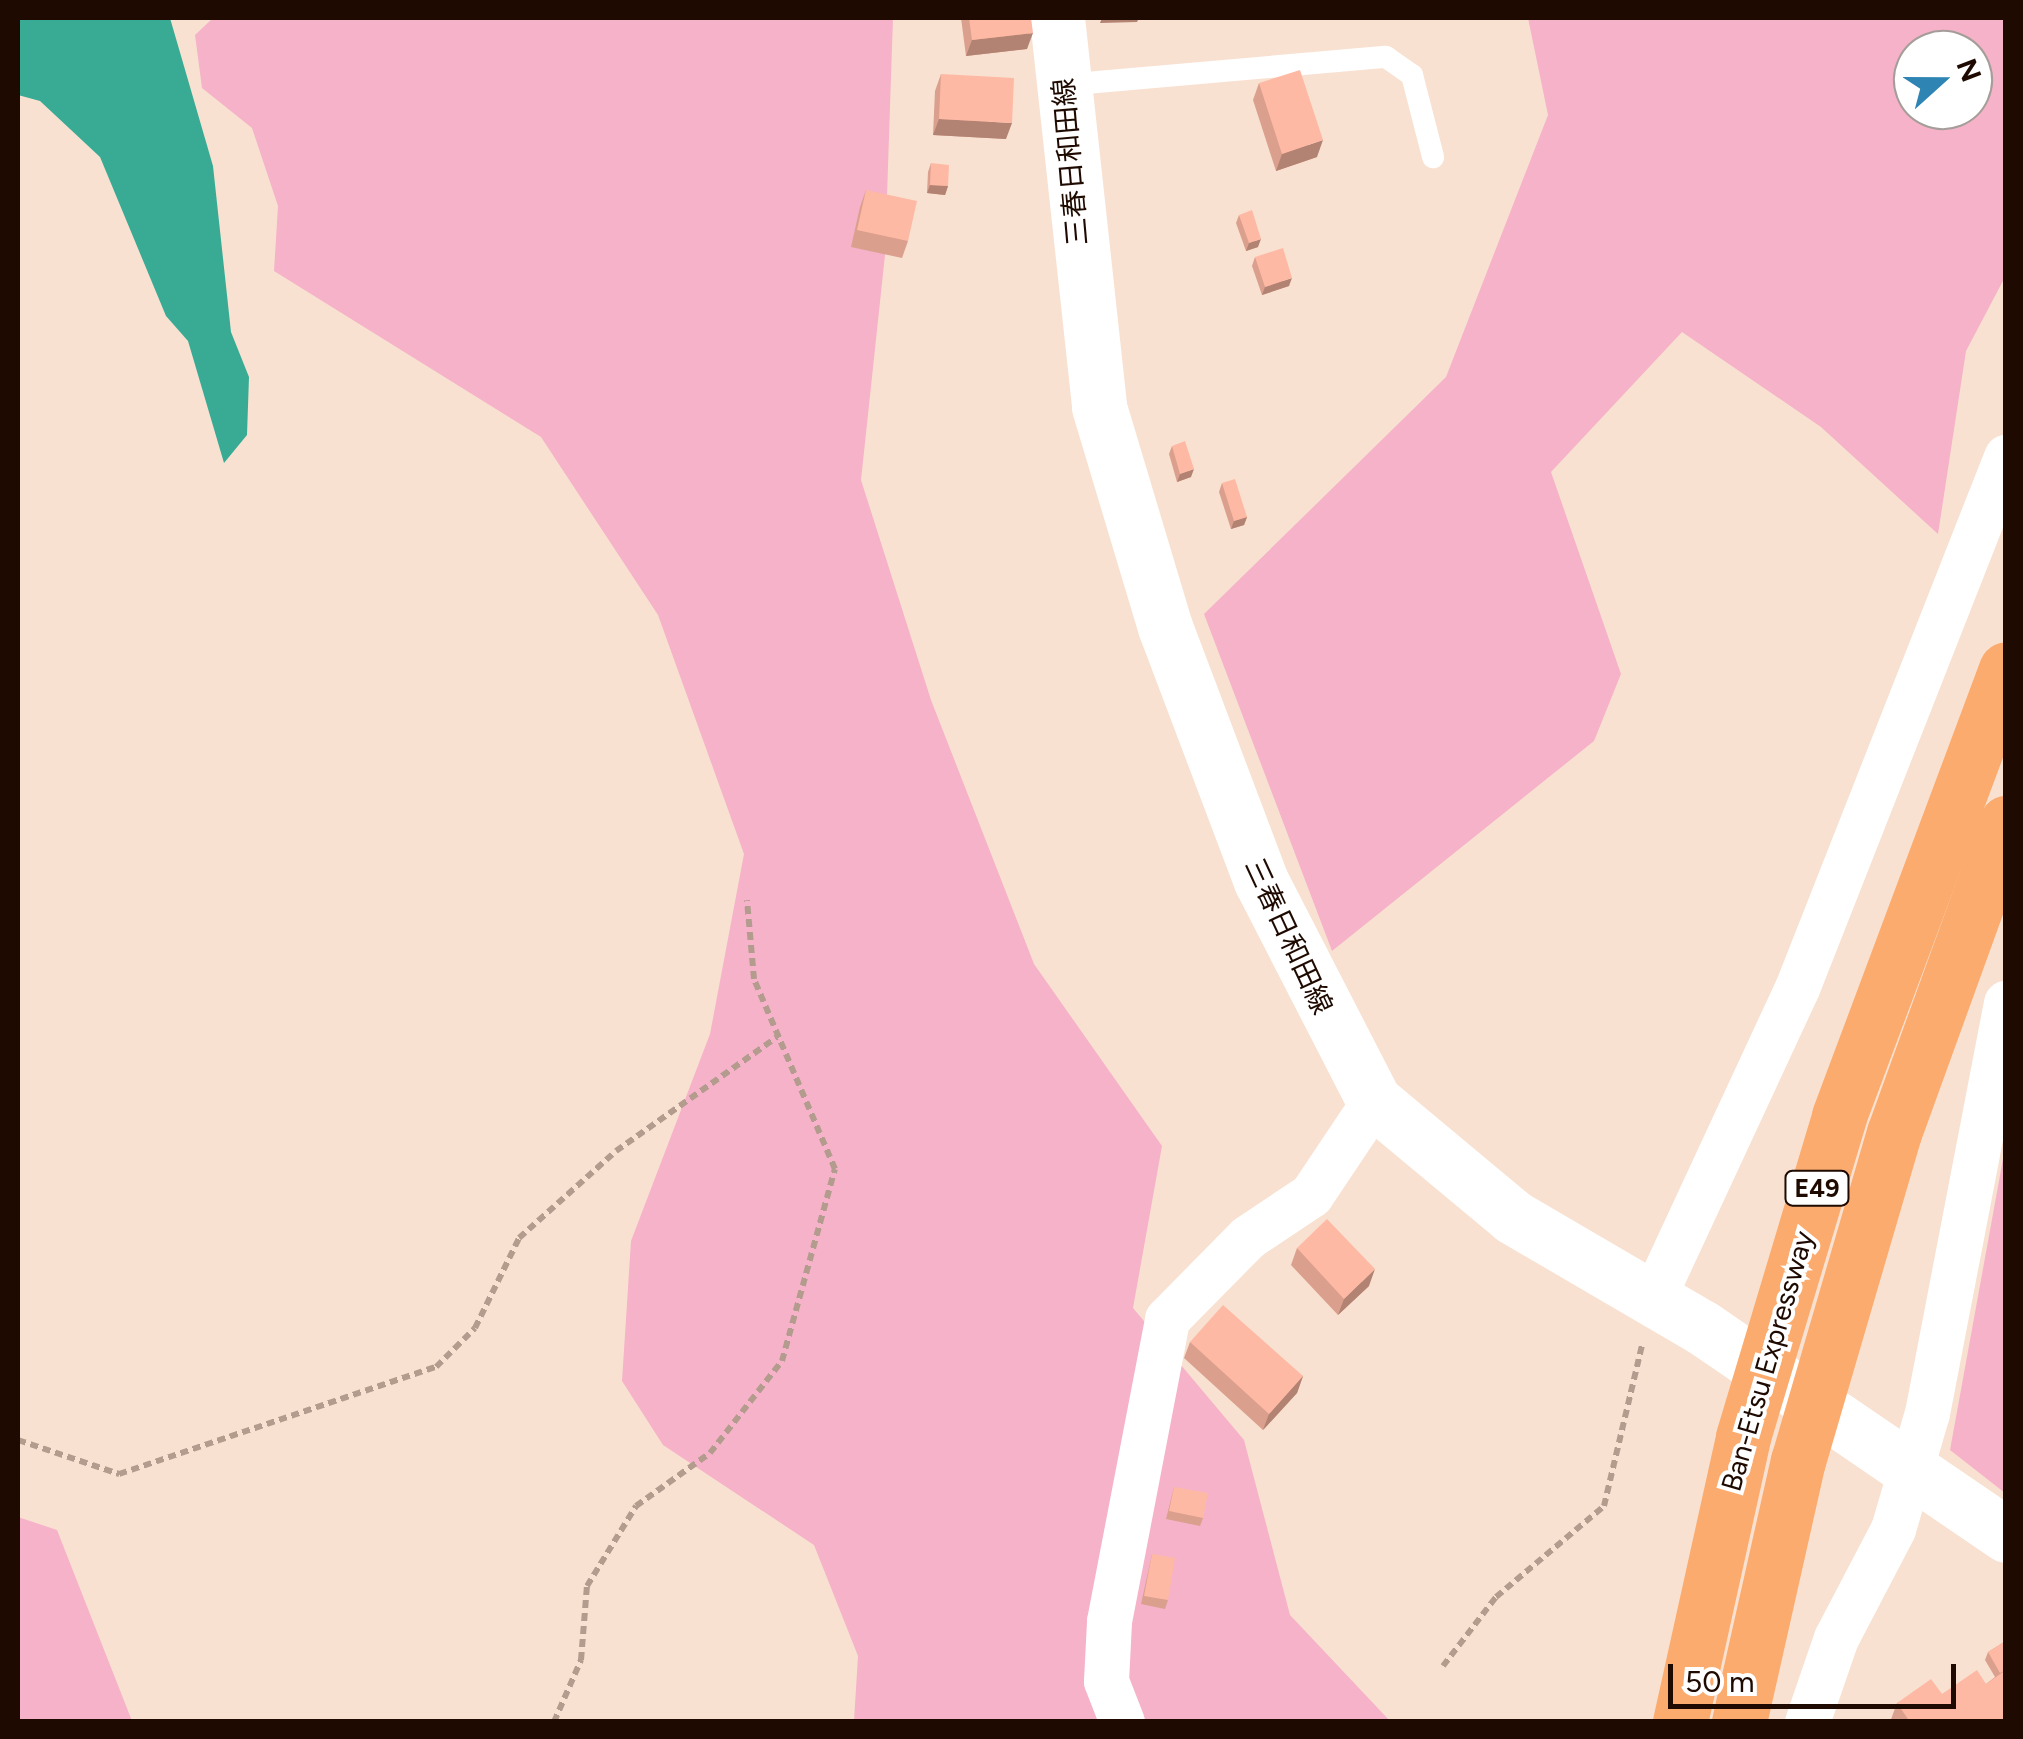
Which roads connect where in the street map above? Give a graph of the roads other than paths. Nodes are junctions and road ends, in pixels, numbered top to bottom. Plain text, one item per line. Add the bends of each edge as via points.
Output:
1 (1057, 18) edge
2 (1063, 85) junction
3 (1433, 157) dead end
4 (2006, 457) edge
5 (2006, 670) edge
6 (2006, 823) edge
7 (2006, 1003) edge
8 (1374, 1101) junction
9 (1652, 1298) junction
10 (1899, 1462) junction
11 (2006, 1535) edge
12 (1122, 1722) edge
13 (1680, 1722) edge
14 (1739, 1722) edge
15 (1808, 1722) edge

1 - 2 main road, 三春日和田線
2 - 3 lane via 1386,57 1412,75
2 - 8 main road, 三春日和田線 via 1098,406 1164,626 1261,881
4 - 9 street via 1797,988
5 - 13 highway, Ban-Etsu Expressway / E49 via 1838,1116 1743,1437
6 - 14 highway, Ban-Etsu Expressway / E49 via 1894,1133 1798,1460
7 - 10 street
8 - 9 main road, 三春日和田線 via 1458,1178
8 - 12 street via 1311,1196 1248,1237 1167,1319 1107,1638 1106,1681
9 - 10 main road, 三春日和田線
10 - 11 main road, 三春日和田線
10 - 15 street via 1892,1529 1836,1638

